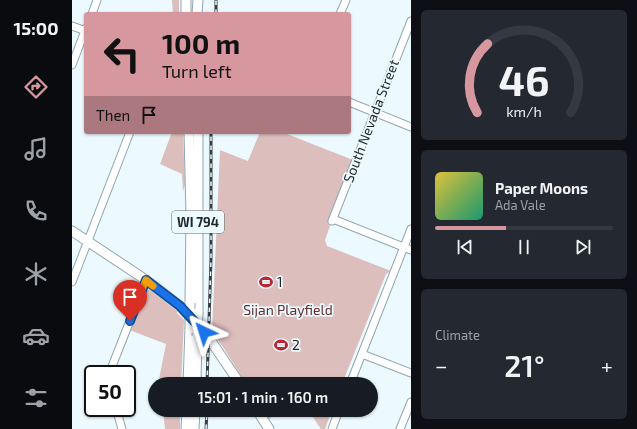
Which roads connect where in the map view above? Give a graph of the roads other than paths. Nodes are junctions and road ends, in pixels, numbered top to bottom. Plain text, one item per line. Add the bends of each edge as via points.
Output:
1 (97, 0) edge
2 (186, 0) edge
3 (198, 0) edge
4 (346, 0) edge
5 (93, 12) edge
6 (186, 12) edge
7 (198, 12) edge
8 (341, 12) edge
9 (411, 21) edge
10 (72, 26) edge
11 (84, 29) edge
12 (84, 35) edge
13 (72, 65) edge
14 (351, 103) edge
15 (375, 112) junction
16 (411, 127) edge
17 (129, 134) edge
18 (189, 134) edge
19 (198, 134) edge
20 (411, 229) edge
21 (72, 231) edge
22 (88, 241) junction
23 (407, 248) edge
24 (146, 280) junction
25 (72, 282) edge
26 (362, 354) junction
27 (113, 365) edge
28 (411, 373) edge
29 (188, 377) edge
30 (196, 377) edge
31 (235, 377) edge
32 (353, 377) edge
33 (411, 402) edge
34 (119, 417) edge
35 (187, 417) edge
36 (195, 417) edge
37 (261, 417) edge
38 (336, 417) edge
39 (122, 429) edge
40 (186, 429) edge
41 (194, 429) edge
42 (269, 429) edge
43 (332, 429) edge
44 (400, 429) edge

1 - 5 street
2 - 6 main road
3 - 7 main road
4 - 8 street
9 - 15 street, South Nevada Street
10 - 11 street
12 - 13 street
14 - 15 street
15 - 16 street
15 - 23 street, South Nevada Street via 333,220
17 - 22 street
18 - 29 main road, WI 794, bridge via 191,217
19 - 30 main road, WI 794, bridge
20 - 23 street
21 - 22 main road
22 - 24 main road
22 - 25 street
23 - 26 street
24 - 27 street
24 - 31 main road via 180,306 197,324
26 - 28 street
26 - 32 street
33 - 44 street
34 - 39 street
35 - 40 main road
36 - 41 main road
37 - 42 main road
38 - 43 street

